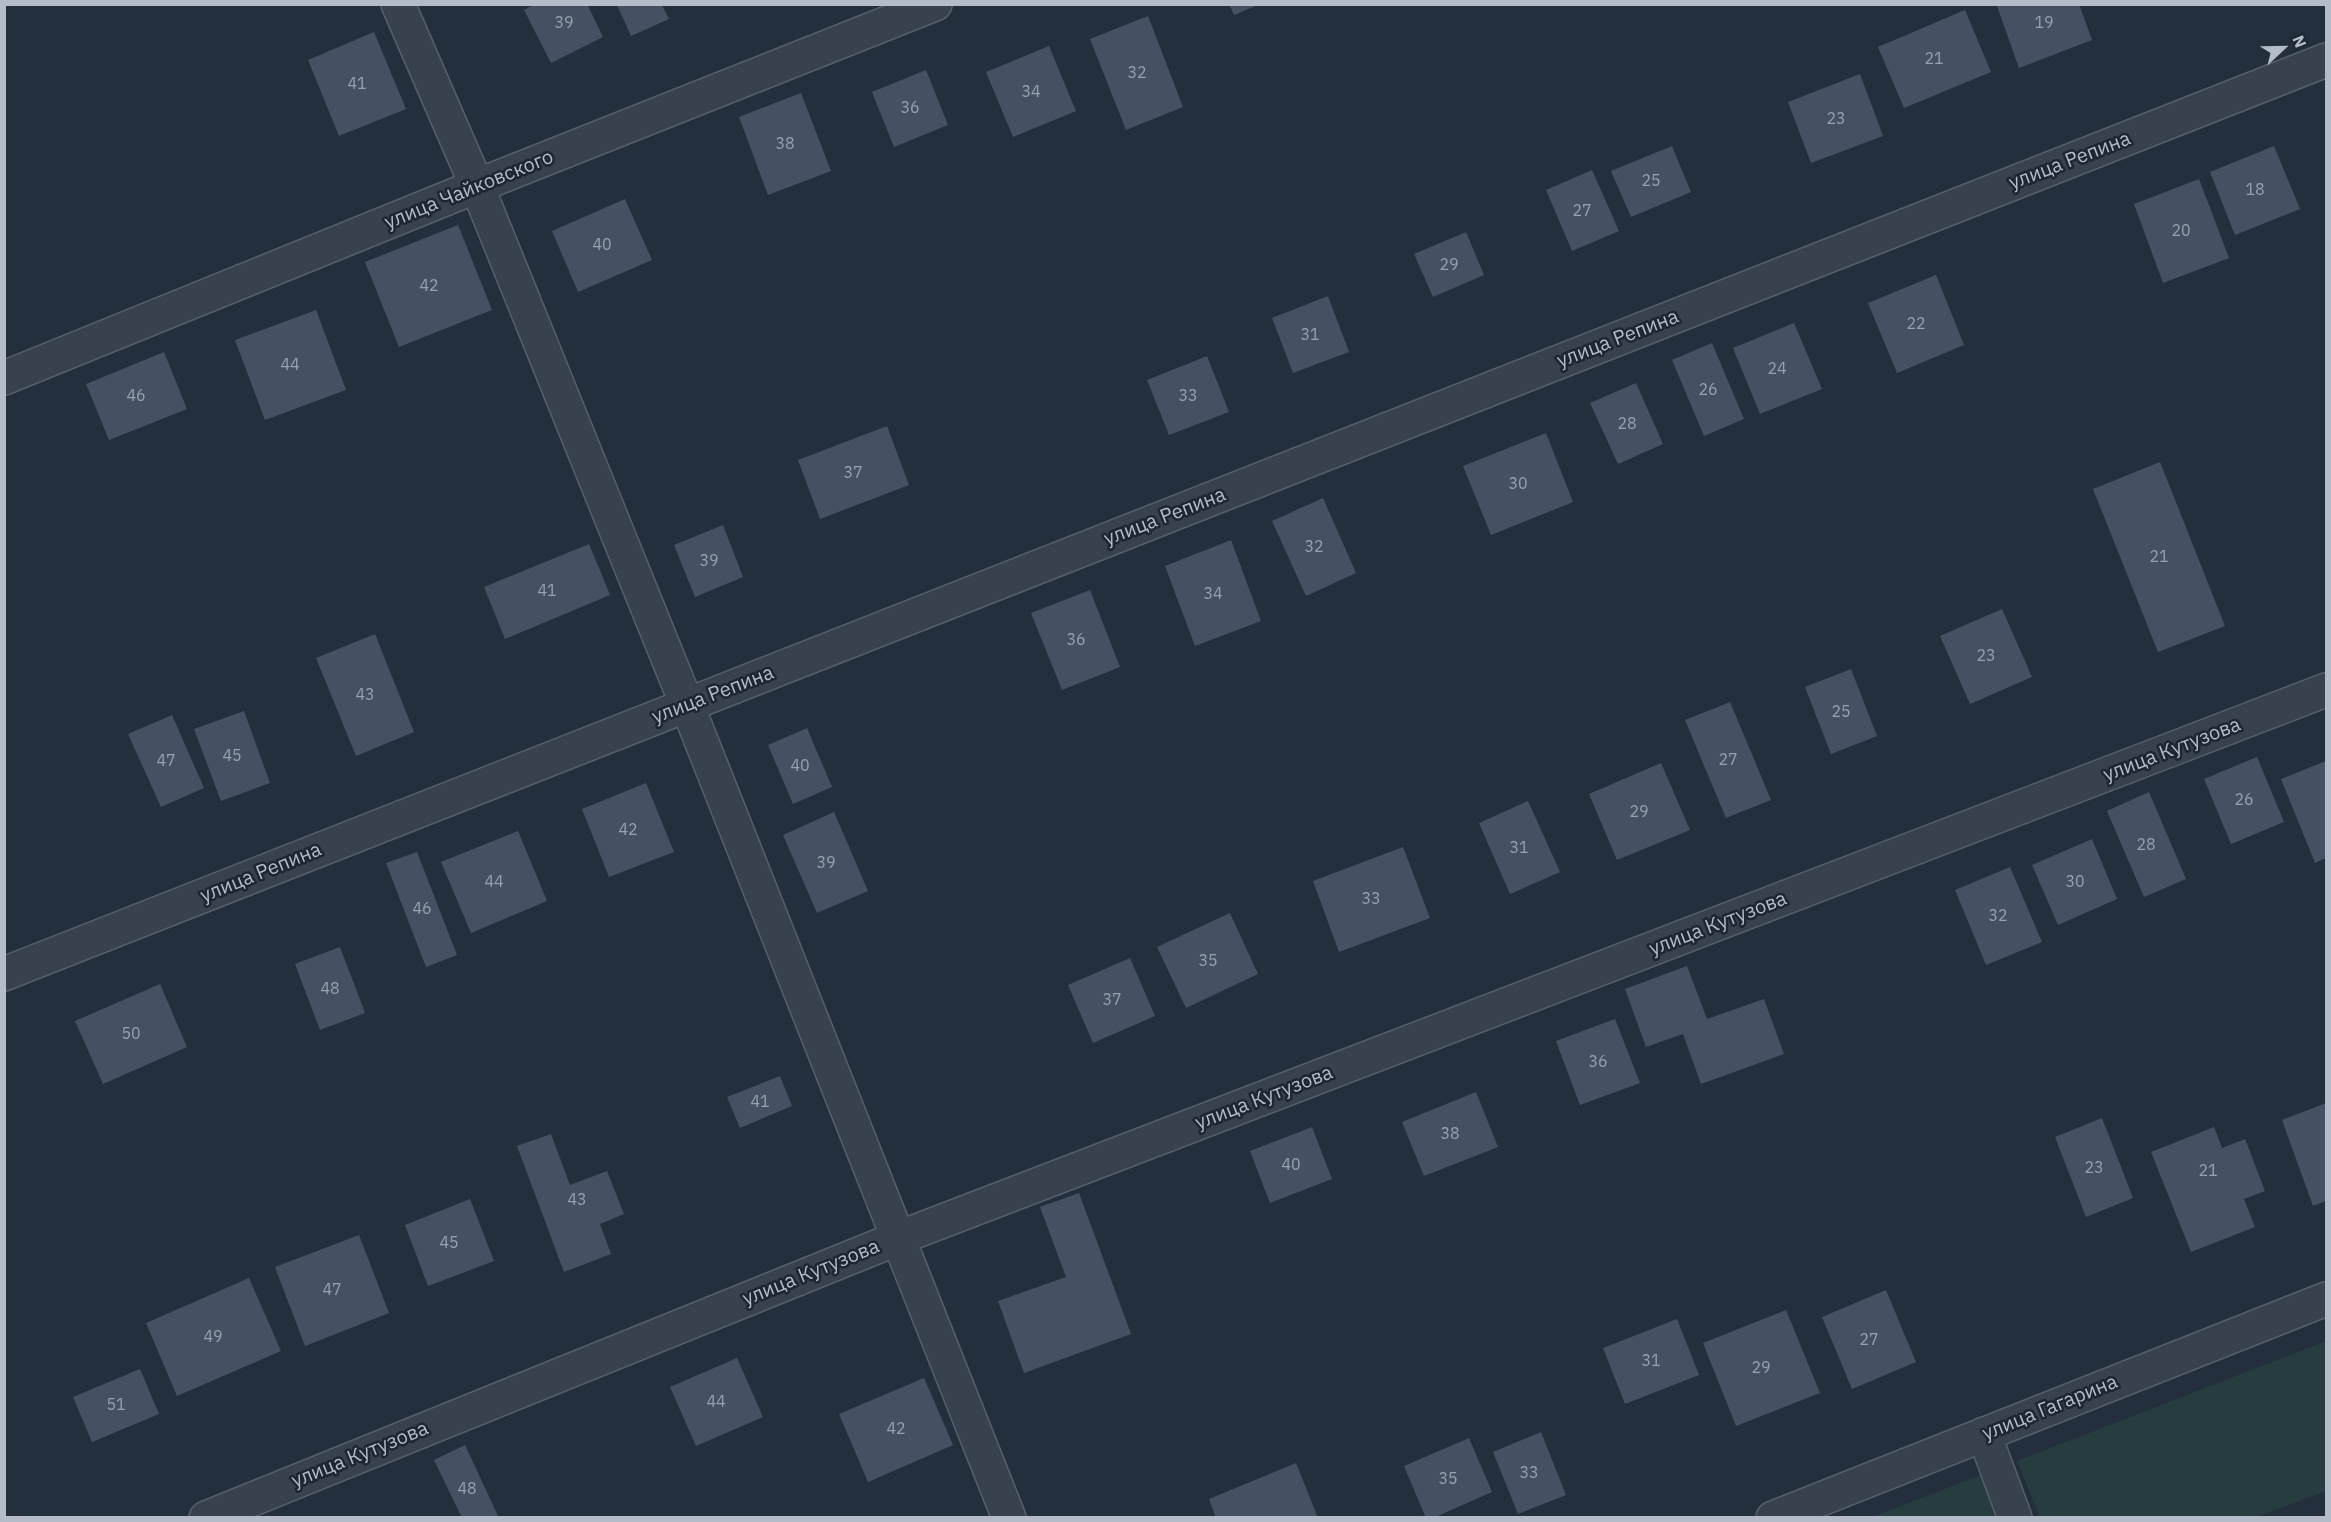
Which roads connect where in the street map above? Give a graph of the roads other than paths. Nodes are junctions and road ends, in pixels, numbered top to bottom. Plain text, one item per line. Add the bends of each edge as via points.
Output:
1 (398, 4) edge
2 (935, 4) edge
3 (2326, 60) edge
4 (477, 186) junction
5 (4, 378) edge
6 (2326, 690) edge
7 (687, 705) junction
8 (4, 974) edge
9 (896, 1239) junction
10 (2326, 1299) edge
11 (1984, 1434) junction
12 (207, 1518) edge
13 (1009, 1518) edge
14 (1773, 1518) edge
15 (2015, 1518) edge

1 - 4 street
2 - 4 street, улица Чайковского
3 - 7 street, улица Репина
4 - 5 street, улица Чайковского
4 - 7 street
6 - 9 street, улица Кутузова
7 - 8 street, улица Репина
7 - 9 street
9 - 12 street, улица Кутузова
9 - 13 street
10 - 11 street, улица Гагарина
11 - 14 street, улица Гагарина
11 - 15 street

